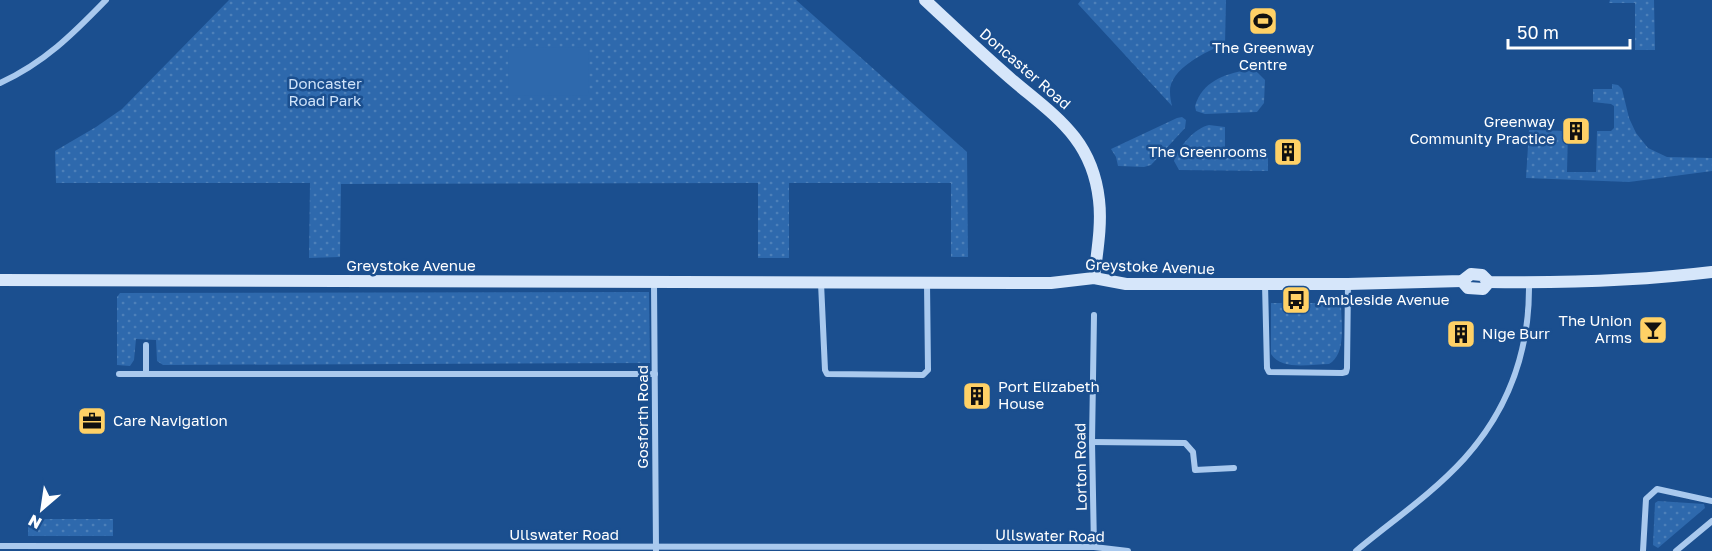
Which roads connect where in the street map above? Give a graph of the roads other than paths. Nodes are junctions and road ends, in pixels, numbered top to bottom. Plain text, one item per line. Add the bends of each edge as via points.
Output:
1 (106, 0) edge
2 (925, 0) edge
3 (0, 83) edge
4 (1712, 272) edge
5 (1094, 278) junction
6 (0, 280) edge
7 (1529, 282) junction
8 (654, 283) junction
9 (821, 283) junction
10 (927, 283) junction
11 (1265, 284) junction
12 (1348, 284) junction
13 (1094, 315) dead end
14 (146, 345) dead end
15 (118, 374) dead end
16 (146, 374) junction
17 (655, 374) junction
18 (1092, 442) junction
19 (1234, 468) dead end
20 (1712, 501) edge
21 (1712, 521) edge
22 (0, 546) edge
23 (1094, 547) junction
24 (259, 548) edge
25 (656, 549) edge
26 (917, 549) edge
27 (0, 551) edge
28 (1128, 551) edge
29 (1356, 551) edge
30 (1643, 551) edge
31 (1676, 551) edge

1 - 3 street via 49,55
2 - 5 street, Doncaster Road via 1062,121 1076,138 1091,166 1099,198
4 - 7 street, Greystoke Avenue
5 - 10 street, Greystoke Avenue via 1051,283
5 - 11 street, Greystoke Avenue via 1126,284
6 - 8 street, Greystoke Avenue
7 - 12 street, Greystoke Avenue via 1489,282 1483,289 1468,288 1462,281
7 - 29 street via 1527,334 1519,365 1481,439 1439,484
8 - 9 street, Greystoke Avenue
8 - 17 street, Gosforth Road
9 - 10 street, Greystoke Avenue
9 - 10 street via 827,374 923,375 928,370
11 - 12 street, Greystoke Avenue
11 - 12 street via 1267,368 1274,373 1346,372
13 - 18 street, Lorton Road
14 - 16 street
15 - 16 street
16 - 17 street
17 - 25 street, Gosforth Road
18 - 19 street via 1185,443 1193,452 1195,470
18 - 23 street, Lorton Road
20 - 30 street via 1658,489 1646,499
21 - 31 street
22 - 24 street, Ullswater Road
22 - 27 street
23 - 26 street, Ullswater Road
23 - 28 street, Ullswater Road
24 - 25 street, Ullswater Road
25 - 26 street, Ullswater Road

